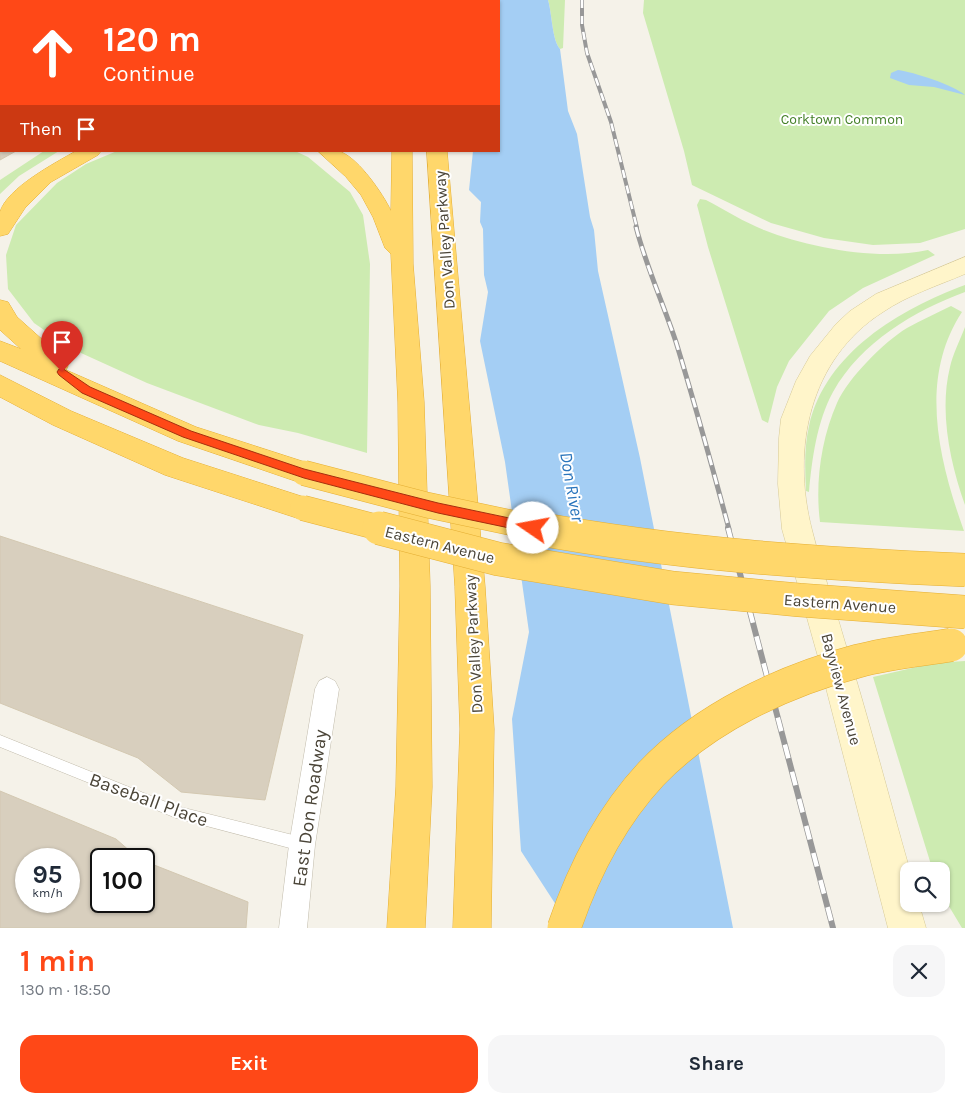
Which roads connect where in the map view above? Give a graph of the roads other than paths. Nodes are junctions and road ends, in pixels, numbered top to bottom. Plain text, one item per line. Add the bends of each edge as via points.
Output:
1 (89, 152) edge
2 (329, 152) edge
3 (402, 152) edge
4 (437, 152) edge
5 (0, 230) edge
6 (402, 264) junction
7 (965, 265) edge
8 (0, 308) edge
9 (0, 350) edge
10 (0, 385) edge
11 (86, 390) junction
12 (965, 570) edge
13 (965, 612) edge
14 (965, 643) edge
15 (327, 689) dead end
16 (0, 741) edge
17 (302, 845) junction
18 (292, 928) edge
19 (406, 928) edge
20 (472, 928) edge
21 (564, 928) edge
22 (907, 928) edge

1 - 5 highway via 44,178 17,203
2 - 6 highway via 352,169 369,189 382,210
3 - 6 highway
4 - 20 highway, Don Valley Parkway via 477,720
6 - 19 highway via 411,402 415,586 414,787
7 - 22 main road, Bayview Avenue via 874,306 843,331 805,390 792,437 796,529
8 - 11 highway via 8,323 32,347
9 - 11 highway
10 - 13 highway, Eastern Avenue, bridge via 62,418 175,467 303,508 498,558 673,588
11 - 12 highway, bridge via 187,434 304,473 438,508 552,532 710,554 854,566
14 - 21 highway, bridge via 858,660 793,682 736,710 694,736 651,774 621,812 593,855 575,893
15 - 17 street, East Don Roadway
16 - 17 lane, Baseball Place via 176,812
17 - 18 street, East Don Roadway

